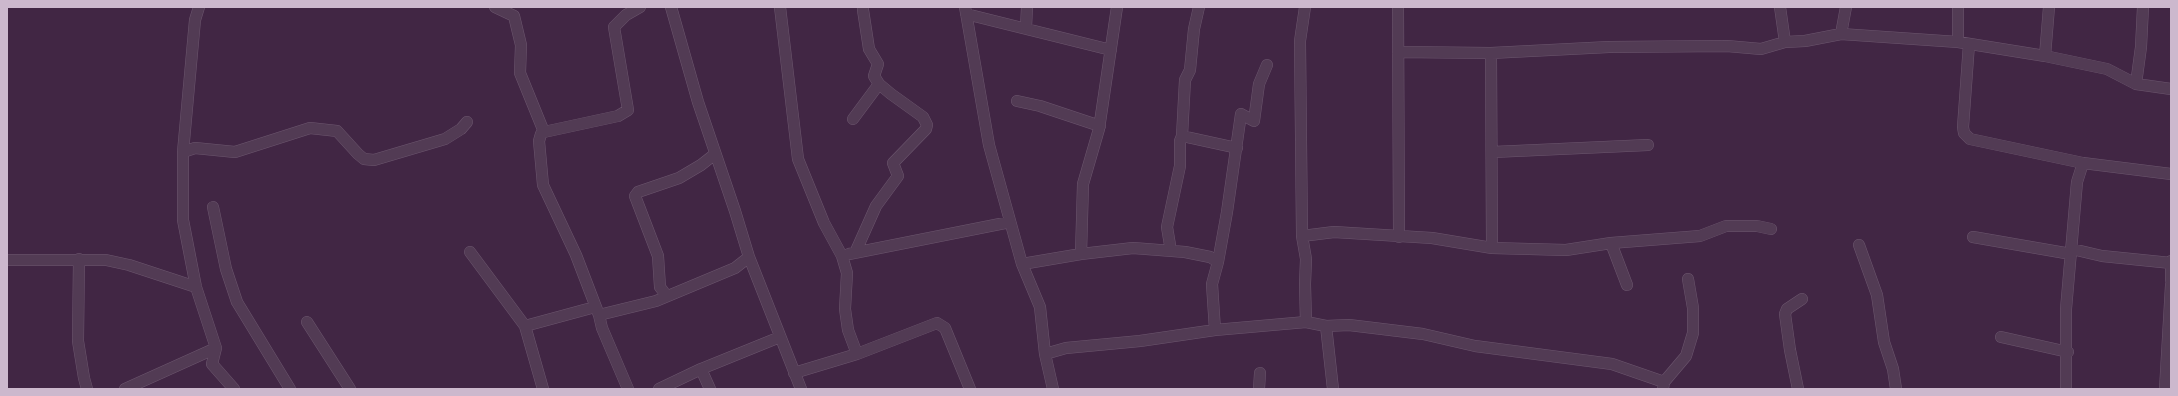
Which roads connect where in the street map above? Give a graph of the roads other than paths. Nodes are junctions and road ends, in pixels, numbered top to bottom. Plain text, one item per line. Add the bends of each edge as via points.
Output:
1 (199, 7) edge
2 (496, 7) edge
3 (640, 7) edge
4 (670, 7) edge
5 (780, 7) edge
6 (1027, 7) edge
7 (1117, 7) edge
8 (1199, 7) edge
9 (1305, 7) edge
10 (1398, 7) edge
11 (1780, 7) edge
12 (1846, 7) edge
13 (1958, 7) edge
14 (2049, 7) edge
15 (2143, 7) edge
16 (863, 10) dead end
17 (966, 10) edge
18 (1026, 28) junction
19 (1841, 34) junction
20 (1785, 42) junction
21 (1958, 42) junction
22 (1969, 44) junction
23 (1111, 50) junction
24 (1398, 52) junction
25 (1491, 53) junction
26 (2045, 56) junction
27 (1267, 65) dead end
28 (879, 84) junction
29 (2136, 84) junction
30 (2171, 89) edge
31 (1017, 101) dead end
32 (852, 119) dead end
33 (467, 122) dead end
34 (1100, 126) junction
35 (544, 132) junction
36 (1182, 136) junction
37 (1648, 145) dead end
38 (1237, 148) junction
39 (184, 152) junction
40 (1493, 152) junction
41 (715, 154) junction
42 (2079, 161) junction
43 (2171, 174) edge
44 (213, 207) dead end
45 (1010, 222) junction
46 (1771, 229) dead end
47 (1302, 236) junction
48 (1973, 236) dead end
49 (1399, 237) junction
50 (1611, 243) junction
51 (1858, 245) dead end
52 (1492, 248) junction
53 (1171, 251) junction
54 (2072, 251) junction
55 (470, 252) dead end
56 (855, 253) junction
57 (1080, 254) junction
58 (842, 256) junction
59 (749, 257) junction
60 (78, 259) junction
61 (7, 260) edge
62 (1218, 262) junction
63 (2171, 262) edge
64 (1022, 264) junction
65 (1688, 279) dead end
66 (2171, 280) edge
67 (1627, 285) dead end
68 (2171, 285) edge
69 (196, 287) junction
70 (666, 295) junction
71 (1802, 299) dead end
72 (597, 311) junction
73 (307, 322) dead end
74 (1306, 322) junction
75 (525, 326) junction
76 (1326, 326) junction
77 (1215, 330) junction
78 (780, 337) junction
79 (2001, 337) dead end
80 (216, 348) junction
81 (2068, 352) junction
82 (857, 354) junction
83 (1045, 354) junction
84 (701, 369) junction
85 (1260, 373) dead end
86 (798, 382) edge
87 (1664, 386) edge
88 (87, 389) edge
89 (125, 389) edge
90 (234, 389) edge
91 (290, 389) edge
92 (350, 389) edge
93 (543, 389) edge
94 (628, 389) edge
95 (659, 389) edge
96 (710, 389) edge
97 (970, 389) edge
98 (1053, 389) edge
99 (1259, 389) edge
100 (1333, 389) edge
101 (1798, 389) edge
102 (1896, 389) edge
103 (2066, 389) edge
104 (2165, 389) edge

1 - 39 street
2 - 35 street via 514,16 521,45 520,73
3 - 35 street via 614,26 628,110 618,116
4 - 41 street
5 - 58 street via 798,159 808,190
6 - 18 street
7 - 23 street
8 - 36 street via 1190,70 1185,80
9 - 47 street via 1300,42
10 - 24 street
11 - 20 street
12 - 19 street
13 - 21 street
14 - 26 street
15 - 29 street
16 - 28 street via 869,49 878,64 874,76
17 - 18 street
17 - 45 street via 989,145
18 - 23 street
19 - 20 street
19 - 21 street
20 - 25 street via 1761,49 1727,46 1609,47
21 - 22 street
22 - 26 street
22 - 42 street via 1963,127 1967,136 1970,139
23 - 34 street
24 - 25 street
24 - 49 street
25 - 40 street
26 - 29 street via 2107,70
27 - 38 street via 1259,84 1254,121 1241,114
28 - 32 street
28 - 56 street via 923,117 927,125 893,163 898,176 876,206
29 - 30 street
31 - 34 street
33 - 39 street via 462,129 445,139 374,160 364,159 337,132 310,128 235,152 195,148
34 - 57 street via 1083,184
35 - 72 street via 539,141 543,185 576,255
36 - 38 street
36 - 53 street via 1180,166 1167,227
37 - 40 street
38 - 62 street
39 - 69 street via 183,220
40 - 52 street
41 - 59 street via 736,211
41 - 70 street via 679,178 638,192 635,196 658,256 660,287
42 - 43 street
42 - 54 street
44 - 91 street via 226,269 237,302
45 - 56 street
45 - 64 street
46 - 50 street via 1757,226 1726,226 1700,236
47 - 49 street via 1334,232
47 - 74 street via 1306,259
48 - 54 street
49 - 52 street via 1432,238
50 - 52 street via 1566,250
50 - 67 street
51 - 102 street via 1877,295 1884,342 1893,369
53 - 57 street via 1133,248
53 - 62 street via 1210,257
54 - 63 street
54 - 81 street via 2066,309
55 - 75 street
56 - 58 street
57 - 64 street
58 - 82 street via 847,273 845,309 848,330
59 - 70 street via 735,268
59 - 78 street
60 - 61 street
60 - 69 street via 106,260 129,265
60 - 88 street via 78,341
62 - 77 street via 1212,284
63 - 66 street
64 - 83 street via 1040,307
65 - 87 street via 1693,308 1693,333 1686,356
68 - 104 street
69 - 80 street
70 - 72 street via 656,300
71 - 101 street via 1787,309 1785,314
72 - 75 street
72 - 94 street
73 - 92 street
74 - 76 street
74 - 77 street
75 - 93 street
76 - 87 street via 1349,325 1423,334 1475,346 1612,364
76 - 100 street
77 - 83 street via 1066,348
78 - 84 street
78 - 86 street
79 - 81 street
80 - 89 street
80 - 90 street via 212,364
81 - 103 street
82 - 86 street via 812,368
82 - 97 street via 932,324 941,324 945,328
83 - 98 street
84 - 95 street
84 - 96 street
85 - 99 street

